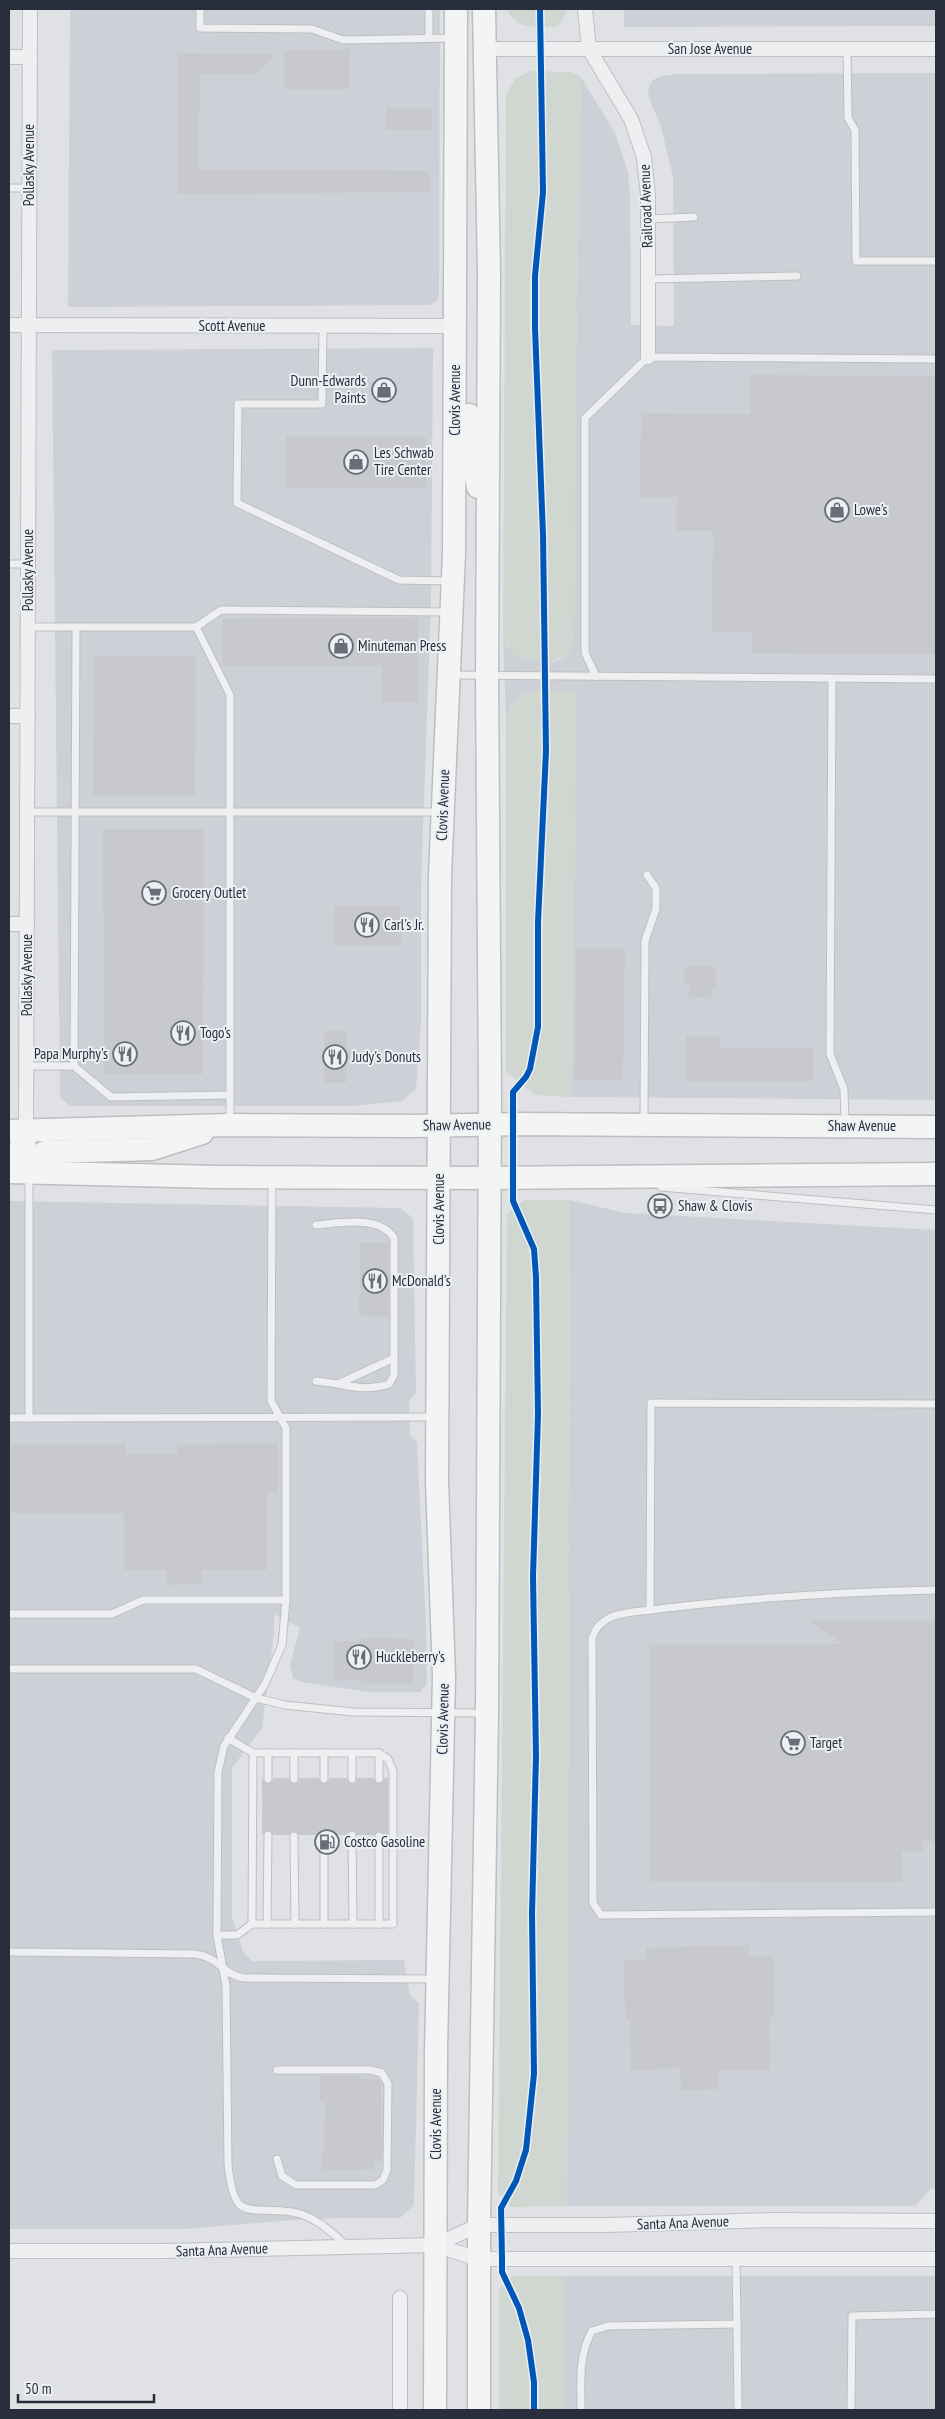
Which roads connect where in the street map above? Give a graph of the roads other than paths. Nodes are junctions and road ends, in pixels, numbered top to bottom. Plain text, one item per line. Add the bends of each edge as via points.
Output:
1 (30, 9) edge
2 (200, 9) edge
3 (429, 9) edge
4 (456, 9) edge
5 (470, 9) edge
6 (484, 9) edge
7 (585, 9) edge
8 (429, 38) junction
9 (456, 49) junction
10 (484, 49) junction
11 (589, 49) junction
12 (847, 49) junction
13 (936, 49) edge
14 (9, 57) edge
15 (30, 57) junction
16 (9, 188) edge
17 (29, 188) junction
18 (694, 217) dead end
19 (648, 219) junction
20 (936, 261) edge
21 (489, 273) junction
22 (797, 276) dead end
23 (648, 279) junction
24 (9, 325) edge
25 (28, 325) junction
26 (323, 326) junction
27 (455, 326) junction
28 (648, 357) junction
29 (936, 359) edge
30 (488, 542) junction
31 (9, 564) edge
32 (28, 564) junction
33 (452, 581) junction
34 (451, 612) junction
35 (28, 627) junction
36 (196, 627) junction
37 (76, 628) junction
38 (448, 675) junction
39 (487, 676) junction
40 (596, 676) junction
41 (832, 679) junction
42 (936, 680) edge
43 (9, 716) edge
44 (28, 716) junction
45 (27, 812) junction
46 (76, 812) junction
47 (230, 812) junction
48 (443, 812) junction
49 (647, 876) dead end
50 (9, 924) edge
51 (27, 924) junction
52 (27, 1066) junction
53 (74, 1066) junction
54 (230, 1095) junction
55 (490, 1124) junction
56 (230, 1125) junction
57 (440, 1125) junction
58 (644, 1125) junction
59 (845, 1126) junction
60 (936, 1127) edge
61 (18, 1131) edge
62 (9, 1154) edge
63 (936, 1158) edge
64 (19, 1172) edge
65 (884, 1174) junction
66 (936, 1174) edge
67 (272, 1177) junction
68 (440, 1177) junction
69 (489, 1178) junction
70 (556, 1178) junction
71 (634, 1185) dead end
72 (654, 1186) dead end
73 (936, 1210) edge
74 (316, 1225) dead end
75 (394, 1358) junction
76 (316, 1381) dead end
77 (338, 1384) junction
78 (936, 1404) edge
79 (438, 1417) junction
80 (9, 1418) edge
81 (28, 1418) junction
82 (280, 1418) junction
83 (936, 1590) edge
84 (286, 1600) junction
85 (650, 1610) junction
86 (9, 1614) edge
87 (9, 1668) edge
88 (256, 1698) junction
89 (443, 1713) junction
90 (487, 1713) junction
91 (228, 1738) junction
92 (253, 1753) junction
93 (268, 1753) junction
94 (294, 1753) junction
95 (324, 1753) junction
96 (352, 1753) junction
97 (379, 1753) junction
98 (268, 1779) dead end
99 (294, 1779) dead end
100 (324, 1779) dead end
101 (352, 1779) dead end
102 (379, 1779) dead end
103 (268, 1835) dead end
104 (324, 1835) dead end
105 (352, 1835) dead end
106 (294, 1836) dead end
107 (379, 1836) dead end
108 (936, 1912) edge
109 (252, 1924) junction
110 (267, 1924) junction
111 (294, 1924) junction
112 (324, 1924) junction
113 (352, 1924) junction
114 (379, 1924) junction
115 (217, 1935) junction
116 (9, 1952) edge
117 (224, 1968) junction
118 (438, 1979) junction
119 (277, 2070) dead end
120 (277, 2159) dead end
121 (936, 2220) edge
122 (479, 2225) junction
123 (435, 2245) junction
124 (347, 2246) junction
125 (9, 2251) edge
126 (478, 2259) junction
127 (736, 2259) junction
128 (936, 2259) edge
129 (400, 2298) dead end
130 (936, 2314) edge
131 (737, 2324) junction
132 (400, 2410) edge
133 (435, 2410) edge
134 (479, 2410) edge
135 (582, 2410) edge
136 (738, 2410) edge
137 (852, 2410) edge

1 - 15 street, Pollasky Avenue
2 - 8 lane via 200,28 312,29 343,40
3 - 8 lane
4 - 9 main road, Clovis Avenue
5 - 10 main road via 470,28 476,43
6 - 10 main road
7 - 11 street, Railroad Avenue
8 - 9 lane
9 - 21 main road via 471,72 472,153
9 - 27 main road, Clovis Avenue
10 - 11 street, San Jose Avenue
10 - 21 main road
11 - 12 street, San Jose Avenue
11 - 19 street, Railroad Avenue via 631,119 638,138 647,177
12 - 13 street, San Jose Avenue
12 - 20 lane via 848,118 855,130 856,260
14 - 15 street
15 - 17 street, Pollasky Avenue
16 - 17 lane
17 - 25 street, Pollasky Avenue
18 - 19 lane
19 - 23 street, Railroad Avenue
21 - 30 main road
22 - 23 lane
23 - 28 street, Railroad Avenue
24 - 25 street, Scott Avenue
25 - 26 street, Scott Avenue
25 - 32 street, Pollasky Avenue
26 - 27 street, Scott Avenue
26 - 33 lane via 322,404 238,404 237,504 399,580
27 - 30 main road via 469,345 469,440
27 - 33 main road, Clovis Avenue
28 - 29 lane
28 - 40 lane via 585,418 585,653
30 - 39 main road
31 - 32 lane
32 - 35 street, Pollasky Avenue
33 - 34 main road, Clovis Avenue
34 - 36 lane via 221,610
34 - 38 main road, Clovis Avenue
35 - 37 lane
35 - 44 street, Pollasky Avenue
36 - 37 lane
36 - 47 lane via 230,695
37 - 46 lane
38 - 39 lane
38 - 48 main road, Clovis Avenue
39 - 40 lane
39 - 55 main road
40 - 41 lane
41 - 42 lane
41 - 59 lane via 830,1054 844,1089
43 - 44 street
44 - 45 street, Pollasky Avenue
45 - 46 lane
45 - 51 street, Pollasky Avenue
46 - 47 lane
46 - 53 lane
47 - 48 lane
47 - 54 lane
48 - 57 main road, Clovis Avenue
49 - 58 lane via 656,888 656,908 645,941
50 - 51 street
51 - 52 street, Pollasky Avenue
52 - 53 lane
52 - 61 street, Pollasky Avenue
53 - 54 lane via 111,1097
54 - 56 lane
55 - 57 main road, Shaw Avenue
55 - 58 main road, Shaw Avenue
55 - 69 main road
56 - 57 main road, Shaw Avenue
56 - 61 main road, Shaw Avenue
56 - 64 main road via 152,1149 45,1152
57 - 68 main road, Clovis Avenue
58 - 59 main road, Shaw Avenue
59 - 60 main road, Shaw Avenue
61 - 62 main road via 24,1146 15,1154
63 - 65 main road
64 - 67 main road
64 - 81 lane
65 - 66 main road
65 - 70 main road
67 - 68 main road
67 - 82 lane via 271,1401
68 - 69 main road
68 - 79 main road, Clovis Avenue
69 - 70 main road
69 - 90 main road
70 - 71 lane
72 - 73 lane
74 - 75 lane via 375,1224 389,1230 394,1238
75 - 77 lane
75 - 77 lane via 394,1375 389,1384 376,1389 359,1389
76 - 77 lane
78 - 85 lane via 651,1403
79 - 82 lane
79 - 89 main road, Clovis Avenue
80 - 81 lane
81 - 82 lane
82 - 84 lane via 286,1428
83 - 85 lane via 841,1593
84 - 86 lane via 142,1600 112,1614
84 - 88 lane via 282,1645
85 - 108 lane via 607,1618 600,1623 592,1638 593,1903 601,1915
87 - 88 lane via 196,1669
88 - 89 lane via 285,1705 353,1712
88 - 91 lane
89 - 90 lane
89 - 118 main road, Clovis Avenue
90 - 122 main road
91 - 92 lane
91 - 115 lane via 219,1759 218,1772
92 - 93 lane
92 - 109 lane
93 - 94 lane
93 - 98 lane
94 - 95 lane
94 - 99 lane
95 - 96 lane
95 - 100 lane
96 - 97 lane
96 - 101 lane
97 - 102 lane
97 - 114 lane via 388,1760 393,1771 393,1924
103 - 110 lane
104 - 112 lane
105 - 113 lane
106 - 111 lane
107 - 114 lane
109 - 110 lane
109 - 115 lane via 237,1936
110 - 111 lane
111 - 112 lane
112 - 113 lane
113 - 114 lane
115 - 117 lane
116 - 117 lane via 195,1954 213,1958
117 - 118 lane via 244,1978
117 - 124 lane via 228,2164 232,2192 239,2205 253,2211 292,2212 316,2219
118 - 123 main road, Clovis Avenue
119 - 120 lane via 371,2070 382,2073 388,2084 387,2170 383,2180 375,2185 296,2184 282,2176
121 - 122 street, Santa Ana Avenue
122 - 123 street, Santa Ana Avenue
122 - 126 main road
123 - 124 street, Santa Ana Avenue
123 - 126 street, Santa Ana Avenue
123 - 133 main road, Clovis Avenue
124 - 125 street, Santa Ana Avenue
126 - 127 street, Santa Ana Avenue
126 - 134 main road
127 - 128 street, Santa Ana Avenue
127 - 131 lane
129 - 132 street
130 - 137 lane via 852,2316
131 - 135 lane via 608,2326 592,2331 584,2344 581,2358
131 - 136 lane

